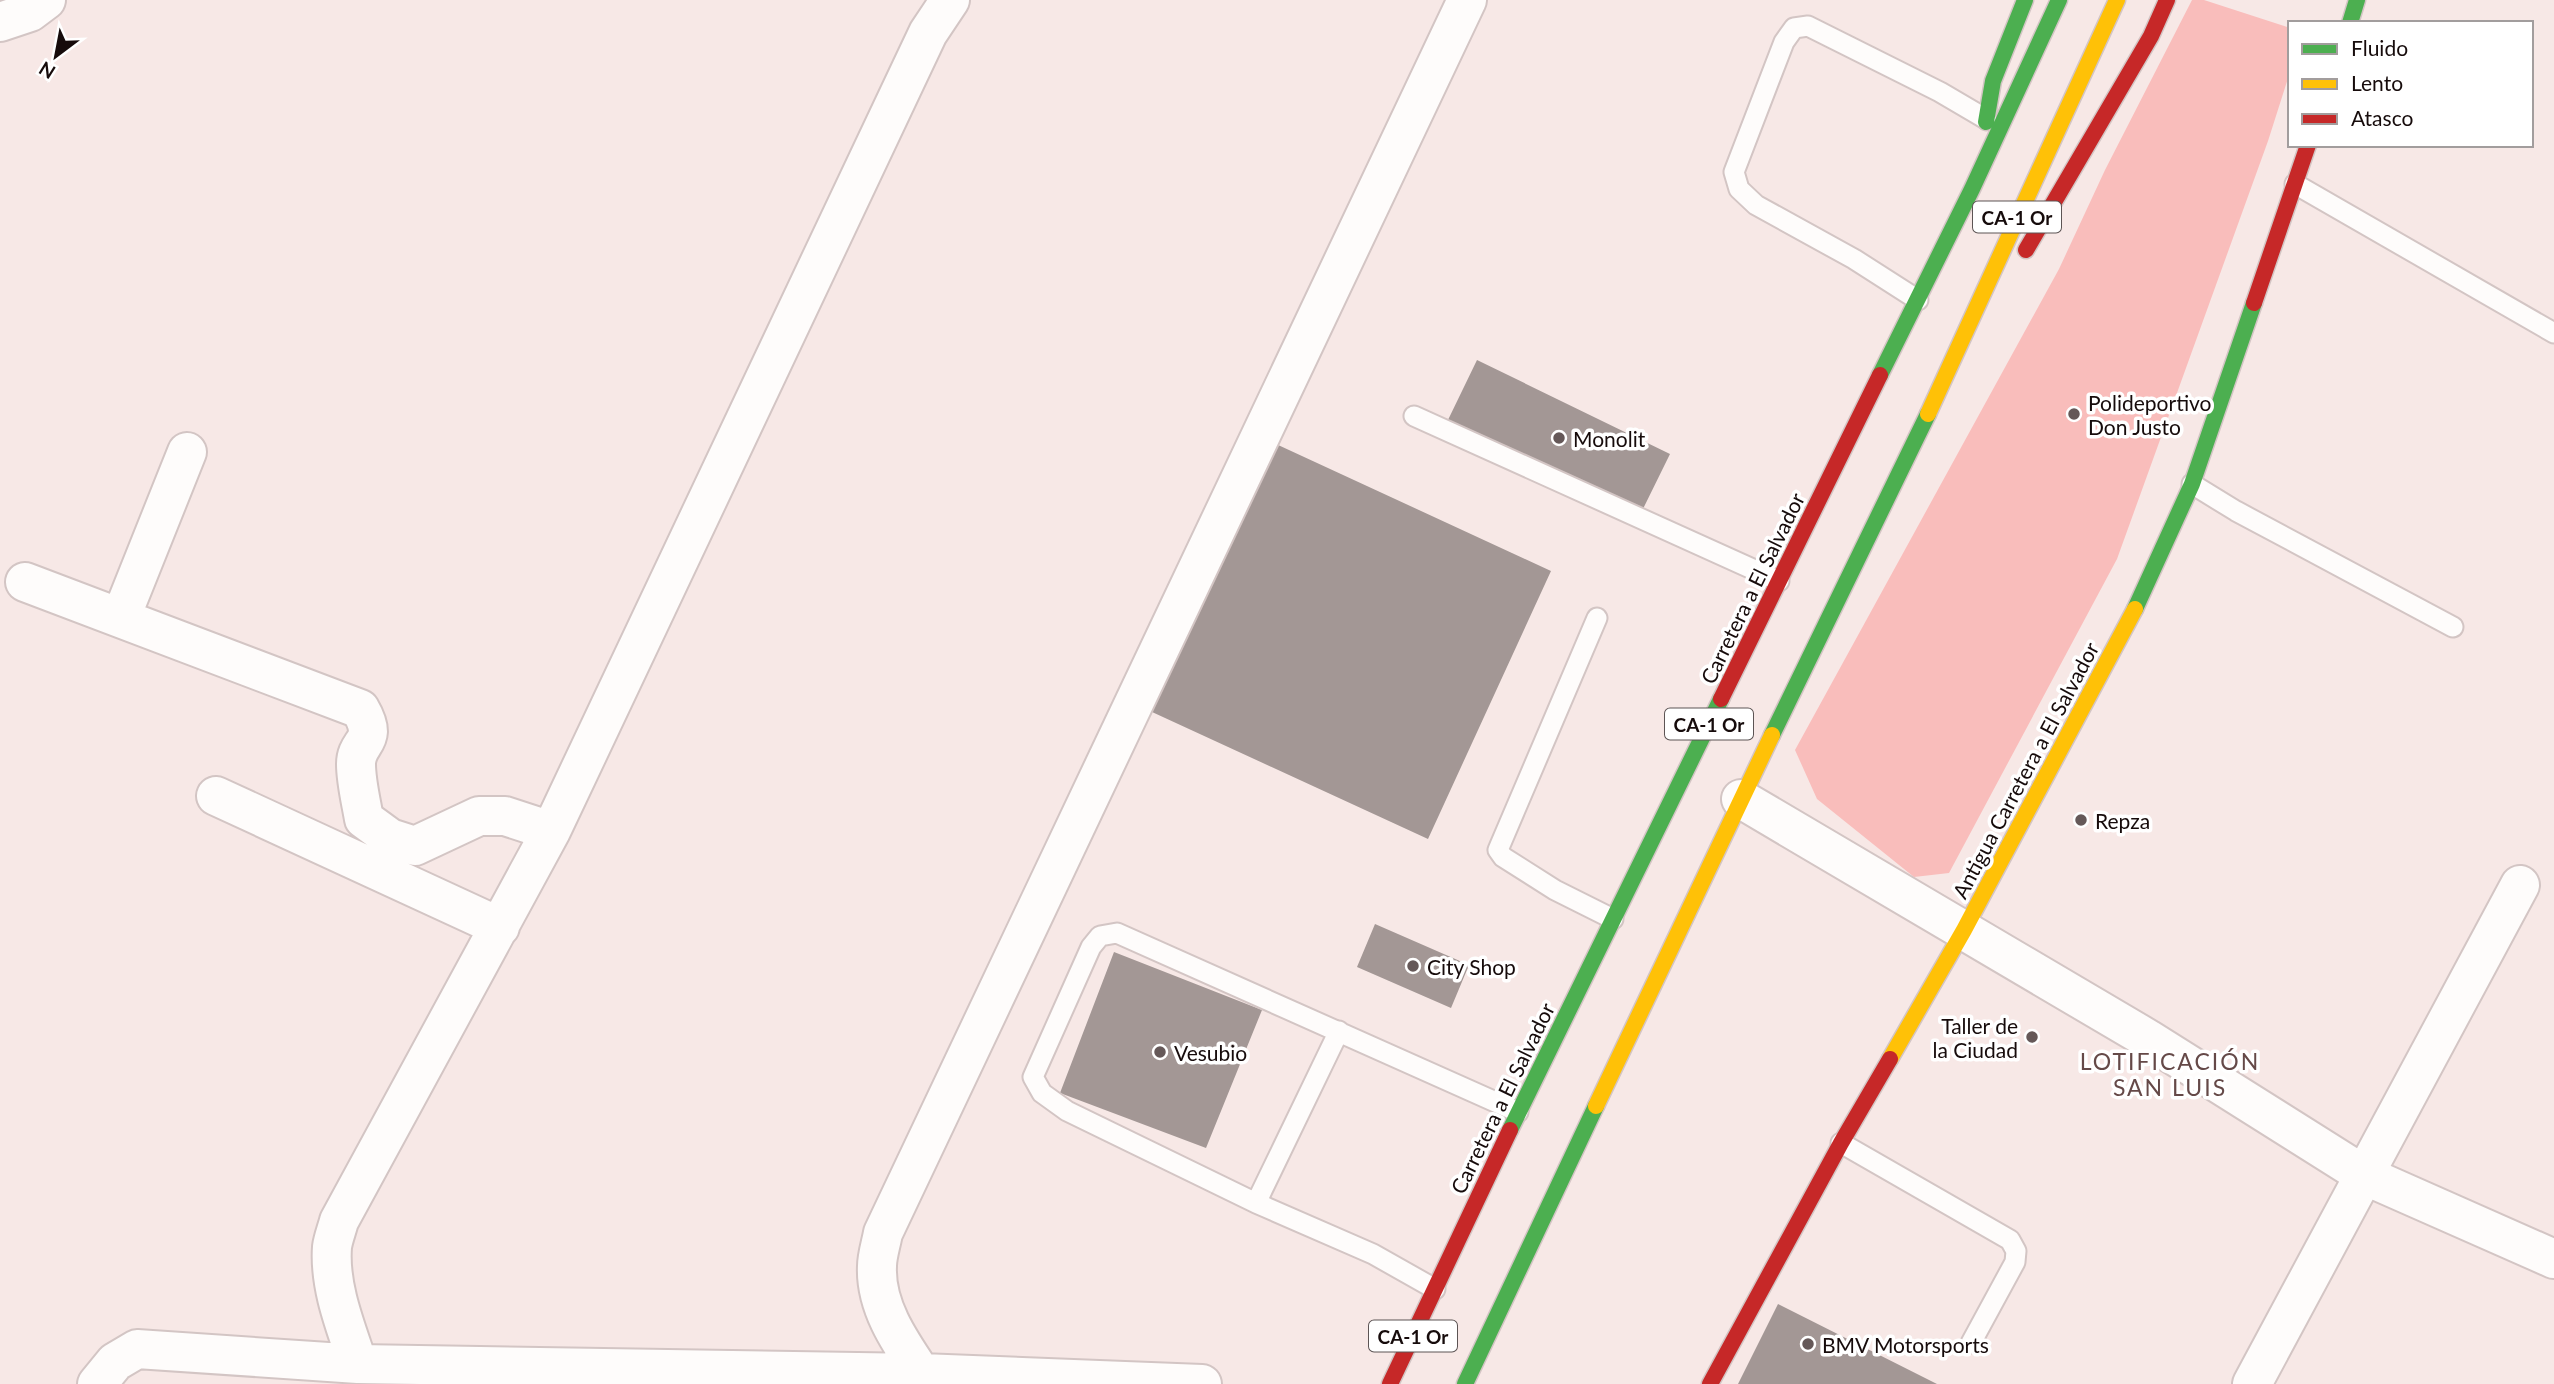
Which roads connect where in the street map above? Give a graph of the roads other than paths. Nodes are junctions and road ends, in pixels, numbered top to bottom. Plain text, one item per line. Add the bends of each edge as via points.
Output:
1 (46, 0) edge
2 (950, 0) edge
3 (1466, 0) edge
4 (2025, 0) edge
5 (2059, 0) edge
6 (2117, 0) edge
7 (2168, 0) edge
8 (2357, 0) edge
9 (2351, 21) edge
10 (0, 22) edge
11 (1986, 119) junction
12 (2307, 147) edge
13 (2295, 184) junction
14 (1972, 189) junction
15 (2017, 265) dead end
16 (2003, 289) dead end
17 (1918, 300) junction
18 (2554, 333) edge
19 (1414, 416) dead end
20 (1919, 433) junction
21 (187, 452) dead end
22 (2192, 484) junction
23 (1779, 581) junction
24 (25, 582) dead end
25 (121, 617) junction
26 (1597, 618) dead end
27 (2453, 627) dead end
28 (216, 796) dead end
29 (1741, 799) junction
30 (551, 831) junction
31 (2520, 885) dead end
32 (1613, 919) junction
33 (500, 927) junction
34 (1964, 930) junction
35 (1339, 1031) junction
36 (1518, 1112) junction
37 (1841, 1143) junction
38 (2364, 1175) junction
39 (1256, 1203) junction
40 (2554, 1259) edge
41 (1435, 1289) junction
42 (1971, 1343) dead end
43 (358, 1364) junction
44 (921, 1373) junction
45 (1394, 1383) edge
46 (97, 1384) edge
47 (1202, 1384) edge
48 (1465, 1384) edge
49 (1710, 1384) edge
50 (2252, 1384) edge

1 - 10 street via 30,12
2 - 30 street via 928,33
3 - 44 street via 883,1233 877,1267 880,1298 898,1339
4 - 11 main road via 1993,81
5 - 14 main road, Carretera a El Salvador / CA-1 Or
6 - 20 main road, CA-1 Or via 1947,357
7 - 15 main road
8 - 9 main road
11 - 14 main road
11 - 17 lane via 1808,26 1794,28 1784,42 1734,172 1739,189 1756,205
12 - 13 main road, Antigua Carretera a El Salvador
13 - 18 lane
13 - 22 main road, Antigua Carretera a El Salvador
14 - 17 main road, Carretera a El Salvador / CA-1 Or
16 - 20 main road
17 - 23 main road, Carretera a El Salvador / CA-1 Or via 1905,339
19 - 23 lane
20 - 29 main road, CA-1 Or
21 - 25 street
22 - 27 lane
22 - 34 main road, Antigua Carretera a El Salvador via 2145,590
23 - 32 main road, Carretera a El Salvador / CA-1 Or
24 - 25 street
25 - 30 street via 360,709 369,735 356,761 364,819 390,838 415,846 478,816 505,816
26 - 32 lane via 1499,850 1555,890
28 - 33 street
29 - 34 street
29 - 48 main road, CA-1 Or
30 - 33 street
31 - 38 street
32 - 36 main road, Carretera a El Salvador / CA-1 Or
33 - 43 street via 339,1221 332,1247 333,1277
34 - 37 main road, Antigua Carretera a El Salvador
34 - 38 street
35 - 36 lane
35 - 39 lane
35 - 39 lane via 1117,933 1100,936 1091,947 1033,1077 1042,1093 1067,1111
36 - 41 main road, Carretera a El Salvador / CA-1 Or
37 - 42 lane via 2010,1240 2016,1251 2014,1262
37 - 49 main road, Antigua Carretera a El Salvador
38 - 40 street
38 - 50 street
39 - 41 lane via 1373,1254
41 - 45 main road, Carretera a El Salvador / CA-1 Or
43 - 44 street
43 - 46 street via 137,1349 115,1362
44 - 47 street

